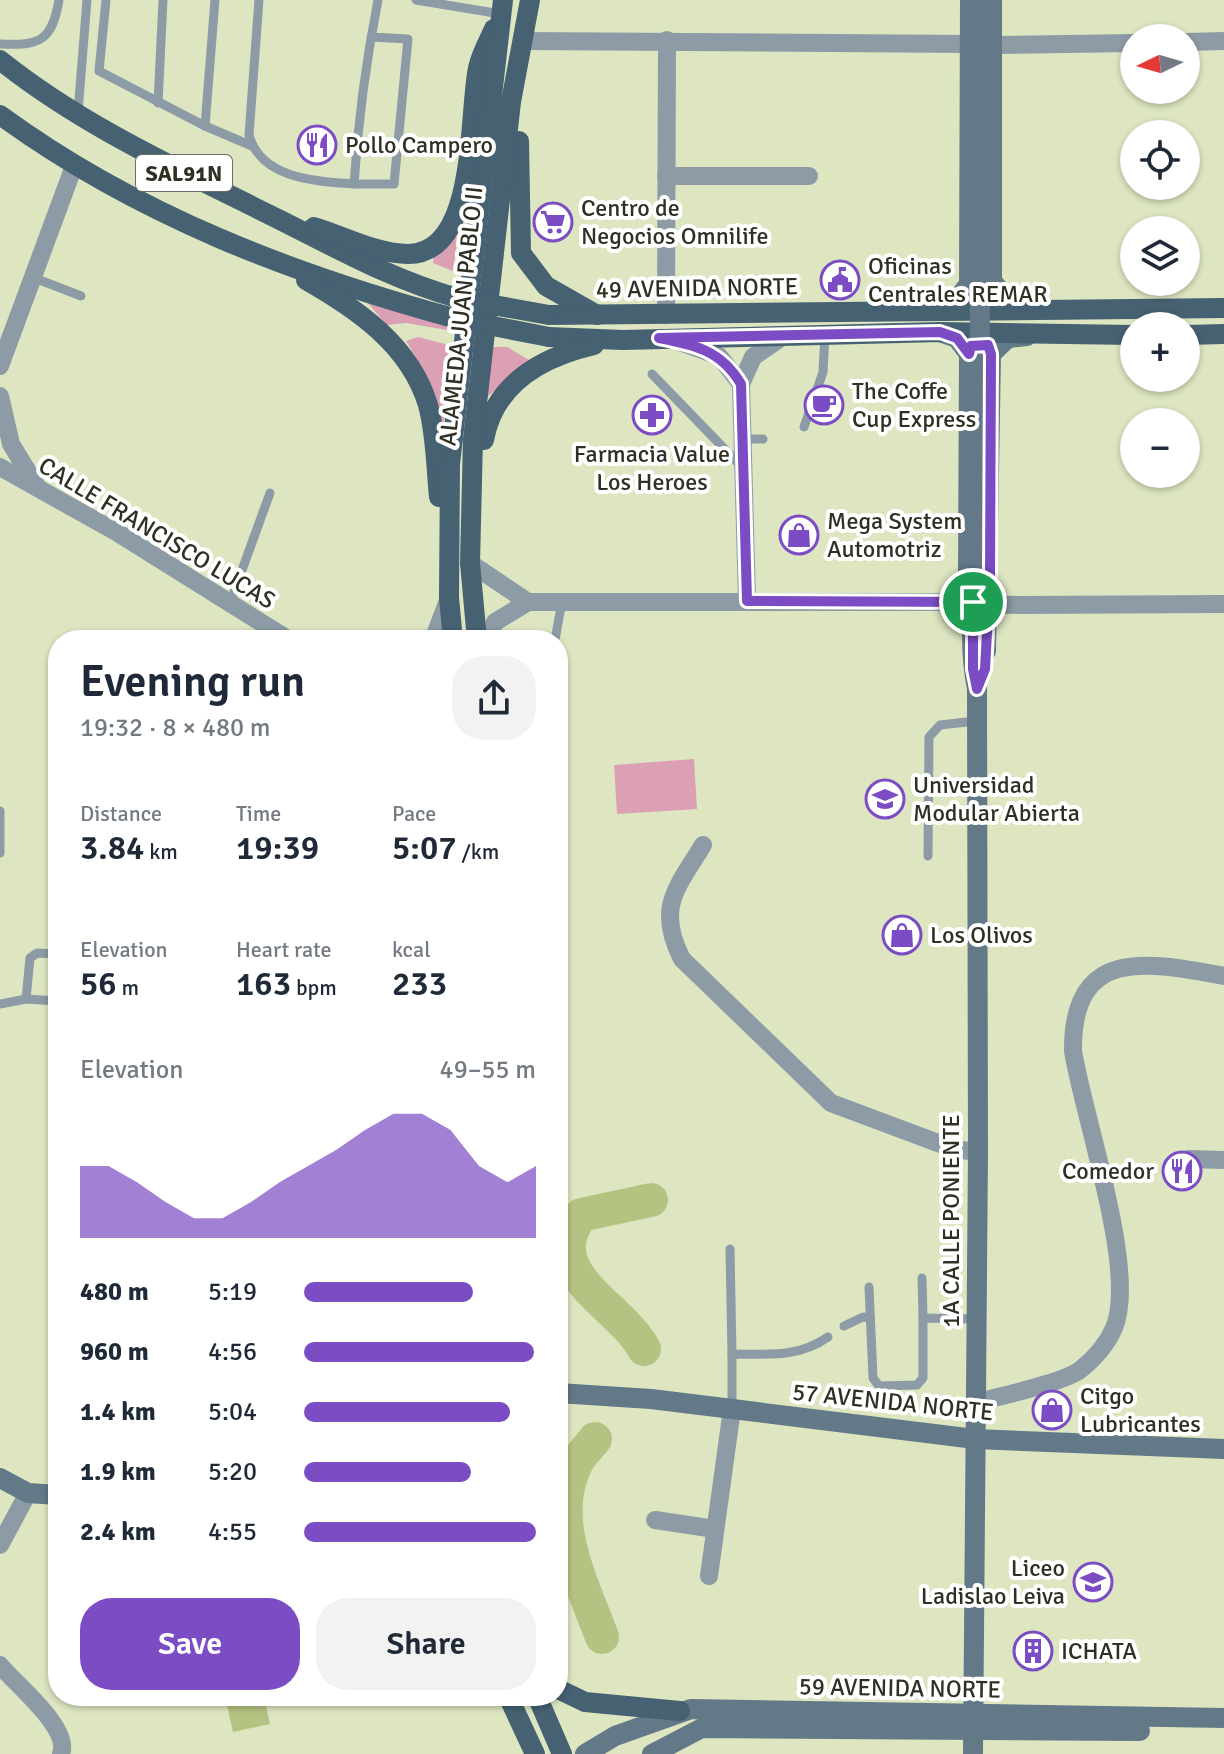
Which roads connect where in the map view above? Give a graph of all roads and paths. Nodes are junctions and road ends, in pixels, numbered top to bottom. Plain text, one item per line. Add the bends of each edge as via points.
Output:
1 (59, 0) edge
2 (87, 0) edge
3 (106, 0) edge
4 (163, 0) edge
5 (215, 0) edge
6 (259, 0) edge
7 (378, 0) edge
8 (416, 0) edge
9 (530, 0) edge
10 (970, 0) edge
11 (981, 0) edge
12 (992, 0) edge
13 (502, 7) edge
14 (371, 37) junction
15 (667, 40) junction
16 (522, 41) junction
17 (1224, 41) edge
18 (1200, 42) edge
19 (1120, 43) edge
20 (0, 44) edge
21 (970, 44) junction
22 (992, 45) junction
23 (0, 60) edge
24 (517, 70) junction
25 (158, 103) junction
26 (78, 113) junction
27 (0, 115) edge
28 (205, 126) junction
29 (992, 135) junction
30 (970, 136) junction
31 (252, 146) junction
32 (74, 166) junction
33 (666, 176) junction
34 (809, 176) dead end
35 (354, 184) junction
36 (272, 216) junction
37 (271, 261) junction
38 (32, 277) junction
39 (992, 281) junction
40 (969, 284) junction
41 (81, 296) dead end
42 (1224, 308) edge
43 (459, 309) junction
44 (939, 309) junction
45 (1045, 309) junction
46 (666, 315) junction
47 (600, 317) junction
48 (6, 331) edge
49 (940, 332) junction
50 (825, 333) junction
51 (787, 334) junction
52 (1224, 334) edge
53 (1044, 335) junction
54 (1120, 335) edge
55 (1200, 335) edge
56 (659, 338) junction
57 (623, 340) junction
58 (969, 354) junction
59 (991, 354) junction
60 (0, 366) edge
61 (652, 374) dead end
62 (741, 384) junction
63 (0, 396) edge
64 (804, 427) dead end
65 (742, 436) junction
66 (717, 439) junction
67 (763, 439) dead end
68 (0, 467) edge
69 (743, 468) junction
70 (37, 487) junction
71 (270, 493) dead end
72 (470, 563) junction
73 (449, 598) junction
74 (562, 601) junction
75 (747, 601) junction
76 (528, 602) junction
77 (230, 603) junction
78 (981, 603) junction
79 (1224, 604) edge
80 (273, 630) edge
81 (437, 630) edge
82 (452, 630) edge
83 (476, 630) edge
84 (491, 630) edge
85 (557, 630) edge
86 (976, 721) junction
87 (0, 811) edge
88 (703, 845) dead end
89 (0, 853) edge
90 (928, 856) dead end
91 (48, 954) edge
92 (1224, 976) edge
93 (26, 999) junction
94 (48, 1000) edge
95 (0, 1004) edge
96 (978, 1152) junction
97 (1189, 1159) dead end
98 (1224, 1160) edge
99 (730, 1249) dead end
100 (922, 1278) dead end
101 (869, 1287) dead end
102 (870, 1318) junction
103 (923, 1318) junction
104 (977, 1319) junction
105 (844, 1326) dead end
106 (828, 1337) dead end
107 (732, 1354) junction
108 (568, 1394) edge
109 (975, 1403) junction
110 (732, 1409) junction
111 (975, 1439) junction
112 (1224, 1449) edge
113 (0, 1478) edge
114 (28, 1493) junction
115 (48, 1494) edge
116 (655, 1520) dead end
117 (715, 1529) junction
118 (0, 1545) edge
119 (709, 1576) dead end
120 (0, 1665) edge
121 (568, 1694) edge
122 (509, 1706) edge
123 (512, 1706) edge
124 (541, 1706) edge
125 (680, 1711) junction
126 (1224, 1718) edge
127 (974, 1723) junction
128 (1224, 1731) edge
129 (61, 1754) edge
130 (518, 1754) edge
131 (535, 1754) edge
132 (562, 1754) edge
133 (585, 1754) edge
134 (652, 1754) edge
135 (973, 1754) edge

1 - 20 lane via 55,23 40,41
2 - 26 lane
3 - 25 lane via 99,71
4 - 25 lane
5 - 28 lane
6 - 31 lane
7 - 14 lane
8 - 13 lane
9 - 16 main road, ALAMEDA JUAN PABLO II
10 - 21 street
11 - 78 street, 1A CALLE PONIENTE, bridge
12 - 22 street
13 - 36 main road via 481,56 460,208 445,237 416,253 395,253
13 - 73 main road, ALAMEDA JUAN PABLO II via 450,464
14 - 35 lane
14 - 35 lane via 408,39 394,184
15 - 16 street
15 - 21 street
15 - 33 street
16 - 24 main road, ALAMEDA JUAN PABLO II
17 - 18 street
19 - 22 street
21 - 30 street
22 - 29 street
23 - 26 main road, SAL91N
24 - 47 main road via 521,253 546,286
24 - 72 main road, ALAMEDA JUAN PABLO II via 473,439
25 - 28 lane
26 - 36 main road, SAL91N
27 - 32 main road, SAL91N
28 - 31 lane
29 - 30 street
29 - 39 street
30 - 40 street
31 - 35 lane via 279,172
32 - 37 main road, SAL91N via 172,219
32 - 38 street
33 - 34 street
33 - 46 street
36 - 43 main road, SAL91N
37 - 43 main road, SAL91N via 358,288
37 - 73 main road via 366,319 398,350 418,382 428,406
38 - 41 lane
38 - 48 street
39 - 40 street via 983,293 972,291
39 - 45 street via 1006,298
40 - 44 street
42 - 45 main road, 49 AVENIDA NORTE / SAL91N
43 - 47 main road, 49 AVENIDA NORTE / SAL91N, bridge
43 - 57 main road, 49 AVENIDA NORTE / SAL91N, bridge via 549,337
44 - 45 main road, 49 AVENIDA NORTE / SAL91N
44 - 46 main road, 49 AVENIDA NORTE / SAL91N
46 - 47 main road, 49 AVENIDA NORTE / SAL91N
48 - 60 street
49 - 50 main road, 49 AVENIDA NORTE / SAL91N
49 - 53 main road, 49 AVENIDA NORTE / SAL91N
49 - 58 street via 957,338
50 - 51 main road, 49 AVENIDA NORTE / SAL91N
50 - 64 lane via 823,372
51 - 56 main road, 49 AVENIDA NORTE / SAL91N
51 - 62 street via 753,357
52 - 55 main road
53 - 54 main road, 49 AVENIDA NORTE / SAL91N
53 - 59 street via 1008,338
56 - 57 main road, 49 AVENIDA NORTE / SAL91N
56 - 62 street via 719,356
57 - 72 main road via 539,365 497,402 488,421
58 - 59 street via 977,344 988,345
58 - 78 street, 1A CALLE PONIENTE via 968,578
59 - 78 street, 1A CALLE PONIENTE
61 - 66 lane
62 - 65 street
63 - 70 street via 11,444
65 - 66 lane via 732,442
65 - 67 lane
65 - 69 street
66 - 69 lane
68 - 70 street, CALLE FRANCISCO LUCAS
69 - 75 street
70 - 77 street, CALLE FRANCISCO LUCAS
71 - 77 lane
72 - 76 street
72 - 83 main road, ALAMEDA JUAN PABLO II
73 - 81 street
73 - 82 main road, ALAMEDA JUAN PABLO II
74 - 75 street
74 - 76 street
74 - 85 lane
75 - 78 street
76 - 84 street via 495,622
77 - 80 street, CALLE FRANCISCO LUCAS
78 - 79 street
78 - 86 street, 1A CALLE PONIENTE via 973,669
86 - 90 lane via 940,725 929,737
86 - 96 street, 1A CALLE PONIENTE
87 - 89 lane
88 - 96 street via 674,891 668,913 670,935 682,959 831,1103 954,1149
91 - 93 lane via 30,958
92 - 109 street via 1135,967 1092,981 1079,1000 1073,1051 1117,1253 1116,1326 1100,1352 1077,1372
93 - 94 lane
93 - 95 lane
96 - 104 street, 1A CALLE PONIENTE
97 - 98 street
99 - 107 lane
100 - 103 lane
101 - 102 lane
102 - 103 lane via 873,1378 889,1388 917,1385 923,1378
102 - 105 lane
103 - 104 lane
104 - 109 street, 1A CALLE PONIENTE
106 - 107 lane via 803,1351
107 - 110 lane
108 - 110 street, 57 AVENIDA NORTE
109 - 111 street, 1A CALLE PONIENTE
110 - 111 street, 57 AVENIDA NORTE
110 - 117 street
111 - 112 street, 57 AVENIDA NORTE
111 - 127 street, 1A CALLE PONIENTE
113 - 114 street
114 - 115 street
114 - 118 street
116 - 117 street
117 - 119 street
120 - 129 street via 59,1731
121 - 125 main road via 585,1702
122 - 130 main road
123 - 131 main road
124 - 132 main road
125 - 127 street, 59 AVENIDA NORTE
125 - 133 street, 59 AVENIDA NORTE via 615,1736
126 - 127 street, 59 AVENIDA NORTE
127 - 128 street, 59 AVENIDA NORTE
127 - 134 street, 59 AVENIDA NORTE via 702,1728
127 - 135 street, 1A CALLE PONIENTE

